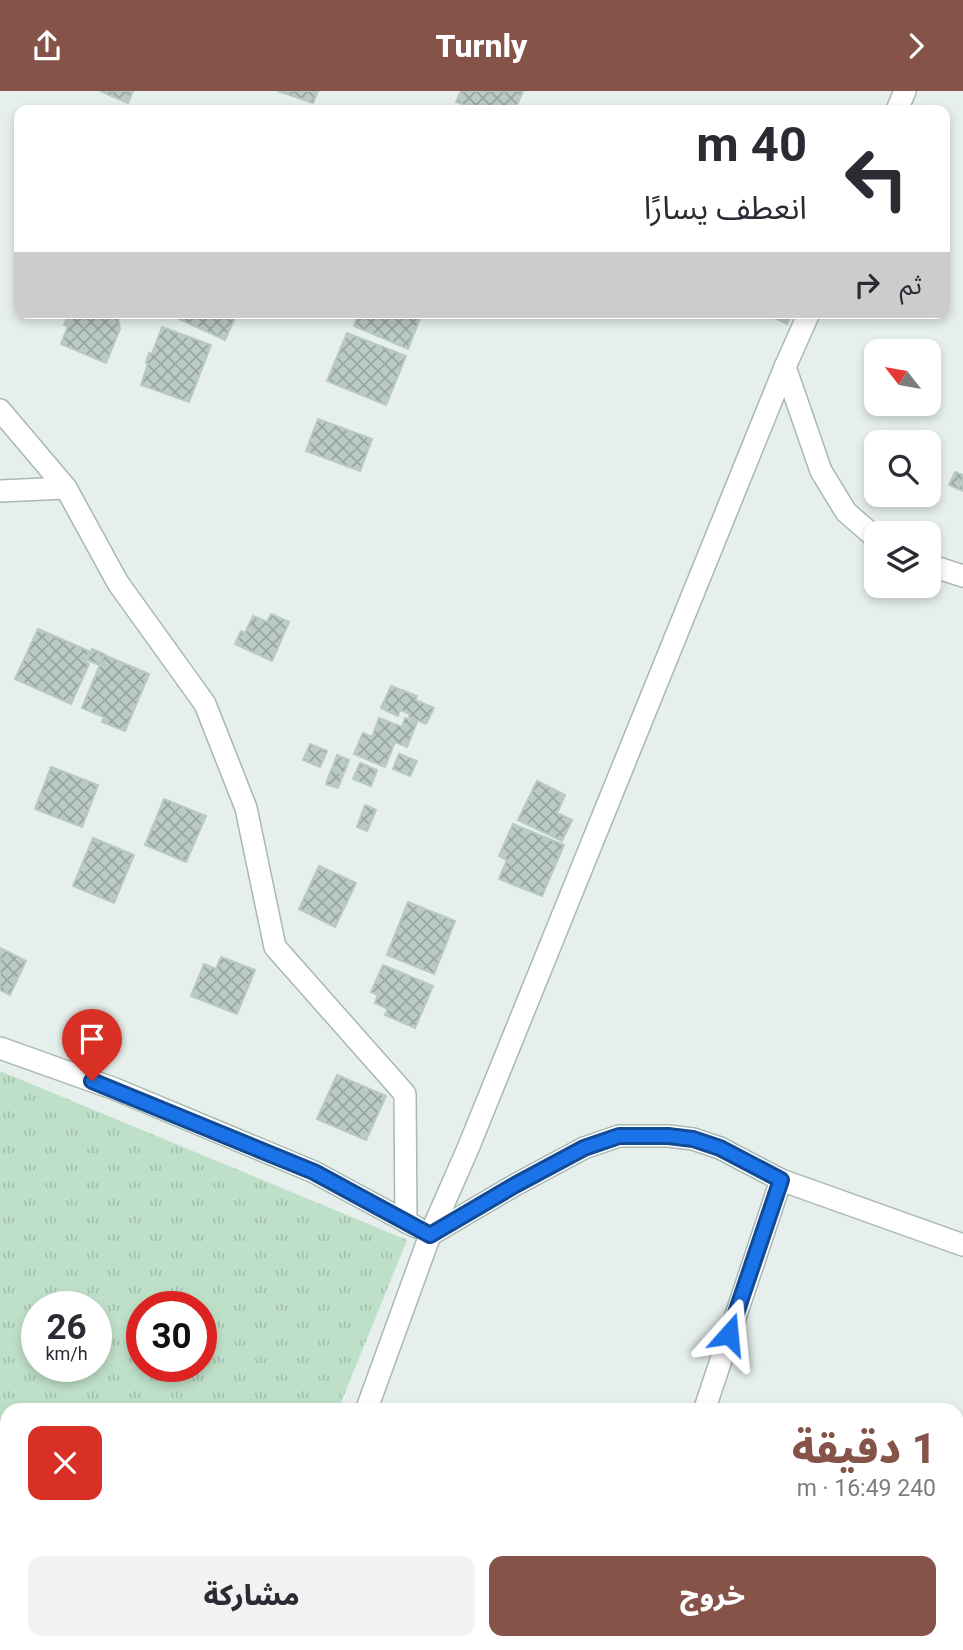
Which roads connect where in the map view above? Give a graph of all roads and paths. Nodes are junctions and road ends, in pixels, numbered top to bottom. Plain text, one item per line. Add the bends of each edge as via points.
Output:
1 (806, 319) edge
2 (785, 367) junction
3 (0, 410) edge
4 (66, 488) junction
5 (0, 491) edge
6 (864, 528) edge
7 (941, 569) edge
8 (963, 576) edge
9 (0, 1048) edge
10 (781, 1180) junction
11 (406, 1221) junction
12 (430, 1235) junction
13 (963, 1245) edge
14 (369, 1403) edge
15 (707, 1403) edge

1 - 2 street
2 - 6 street via 821,471 846,512
2 - 12 street
3 - 4 street
4 - 5 street
4 - 11 street via 118,583 205,704 246,808 275,947 405,1094
7 - 8 street
9 - 11 street via 115,1089 314,1172
10 - 12 street via 693,1139 619,1136 584,1148
10 - 13 street
10 - 15 street
11 - 12 street
12 - 14 street

